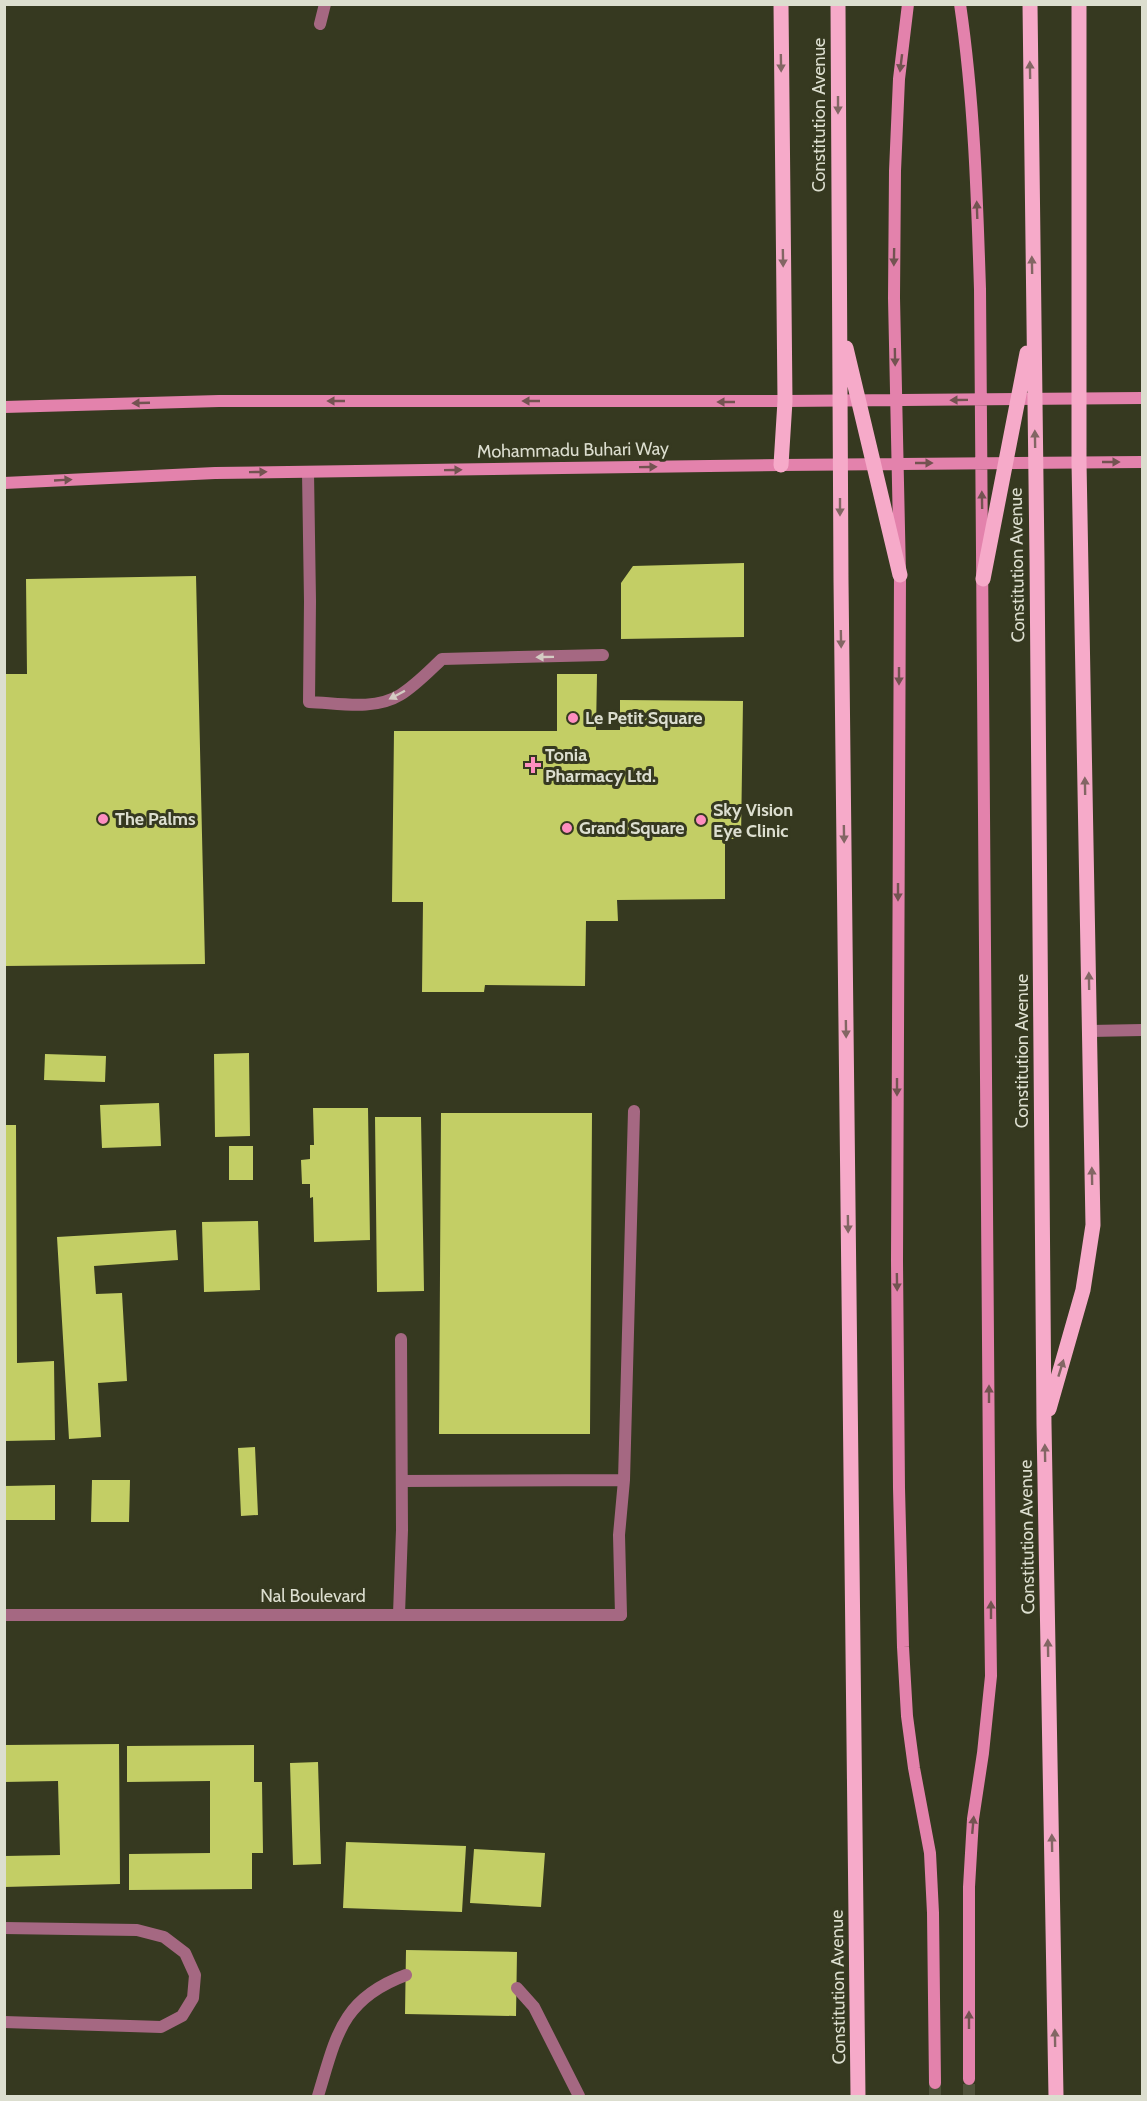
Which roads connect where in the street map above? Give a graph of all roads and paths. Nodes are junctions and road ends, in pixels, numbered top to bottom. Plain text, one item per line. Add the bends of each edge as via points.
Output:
1 (325, 4) edge
2 (780, 4) edge
3 (838, 4) edge
4 (908, 4) edge
5 (960, 4) edge
6 (1030, 4) edge
7 (1079, 4) edge
8 (320, 24) dead end
9 (839, 322) junction
10 (1033, 323) junction
11 (1081, 398) junction
12 (1143, 398) edge
13 (785, 401) junction
14 (4, 407) edge
15 (1079, 462) junction
16 (1143, 462) edge
17 (782, 465) junction
18 (308, 472) junction
19 (4, 483) edge
20 (900, 575) junction
21 (983, 579) junction
22 (603, 655) dead end
23 (1143, 1030) edge
24 (1090, 1031) junction
25 (634, 1111) dead end
26 (401, 1339) dead end
27 (1044, 1424) junction
28 (624, 1480) junction
29 (402, 1481) junction
30 (399, 1614) junction
31 (4, 1615) edge
32 (4, 1928) edge
33 (406, 1975) dead end
34 (517, 1988) dead end
35 (4, 2022) edge
36 (969, 2079) tunnel mouth
37 (935, 2083) tunnel mouth
38 (318, 2097) edge
39 (579, 2097) edge
40 (858, 2097) edge
41 (1056, 2097) edge

1 - 8 street
2 -> 13 main road
3 -> 9 main road, Constitution Avenue
4 -> 20 main road via 899,79 894,298
21 -> 5 main road, Constitution Avenue via 977,200 969,64
10 -> 6 main road, Constitution Avenue
7 - 11 main road
9 - 20 main road
9 -> 40 main road, Constitution Avenue
10 - 21 main road
27 -> 10 main road, Constitution Avenue
11 - 12 main road
11 -> 13 main road
11 - 15 main road
13 -> 14 main road via 219,401
13 - 17 main road
15 -> 16 main road, Mohammadu Buhari Way
17 -> 15 main road, Mohammadu Buhari Way
24 -> 15 main road
18 -> 17 main road, Mohammadu Buhari Way
19 -> 18 main road, Mohammadu Buhari Way
22 -> 18 street via 442,659 412,686 381,703 309,702
20 -> 37 main road via 897,1261 903,1647 907,1716 930,1853
36 -> 21 main road, Constitution Avenue via 969,1887 973,1819 991,1676
23 - 24 street
27 -> 24 main road via 1083,1290 1093,1226
25 - 28 street
26 - 29 street
41 -> 27 main road, Constitution Avenue
28 - 29 street
28 - 30 street, Nal Boulevard via 619,1535 621,1615
29 - 30 street
30 - 31 street, Nal Boulevard
32 - 35 street via 137,1930 164,1937 185,1953 195,1975 193,1998 183,2016 160,2027
33 - 38 street via 385,1983 345,2018
34 - 39 street via 538,2015

